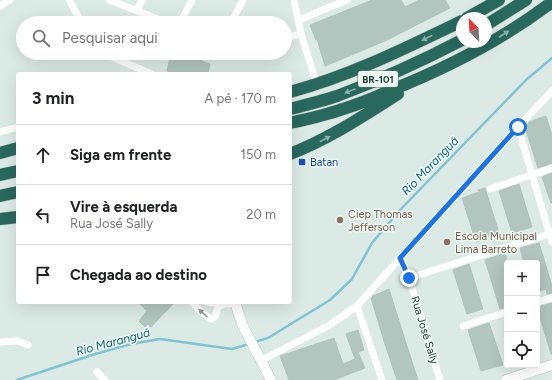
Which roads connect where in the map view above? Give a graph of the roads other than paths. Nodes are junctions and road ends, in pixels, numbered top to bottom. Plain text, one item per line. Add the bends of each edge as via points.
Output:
1 (10, 0) edge
2 (69, 0) edge
3 (109, 0) edge
4 (142, 0) edge
5 (192, 0) edge
6 (243, 0) edge
7 (294, 0) edge
8 (499, 0) edge
9 (526, 0) edge
10 (343, 1) edge
11 (552, 2) edge
12 (0, 6) edge
13 (137, 10) junction
14 (478, 12) edge
15 (78, 16) edge
16 (151, 16) edge
17 (184, 16) edge
18 (235, 16) edge
19 (299, 20) junction
20 (492, 21) edge
21 (456, 24) edge
22 (301, 34) junction
23 (292, 36) edge
24 (456, 43) edge
25 (118, 60) edge
26 (147, 72) edge
27 (420, 79) junction
28 (317, 85) junction
29 (292, 91) edge
30 (552, 91) edge
31 (292, 108) edge
32 (292, 122) edge
33 (518, 127) junction
34 (16, 128) edge
35 (0, 132) edge
36 (16, 149) edge
37 (0, 153) edge
38 (292, 153) edge
39 (552, 168) edge
40 (16, 171) edge
41 (532, 174) junction
42 (0, 175) edge
43 (490, 189) dead end
44 (16, 192) edge
45 (0, 196) edge
46 (16, 217) edge
47 (0, 219) edge
48 (551, 233) edge
49 (552, 242) edge
50 (400, 258) junction
51 (409, 278) junction
52 (552, 298) edge
53 (540, 301) edge
54 (194, 304) edge
55 (224, 304) edge
56 (235, 304) edge
57 (357, 306) junction
58 (504, 313) edge
59 (463, 326) dead end
60 (0, 342) edge
61 (28, 346) dead end
62 (260, 361) junction
63 (552, 365) edge
64 (97, 372) dead end
65 (105, 380) edge
66 (270, 380) edge
67 (382, 380) edge
68 (440, 380) edge
69 (506, 380) edge

1 - 12 street
2 - 15 street
3 - 13 street
4 - 13 street
5 - 17 street
6 - 18 street
7 - 19 street
8 - 14 highway
9 - 20 highway
10 - 19 street
27 -> 11 highway, BR-101 via 491,43
13 - 16 street
19 - 22 street
21 -> 28 highway via 406,49
22 - 23 street
22 - 28 street
24 -> 31 highway, BR-101 via 387,76 336,96
25 - 26 street
27 - 32 highway, BR-101 via 345,109
38 -> 27 highway via 358,120
28 - 29 highway
30 - 33 street
33 - 41 street
33 - 50 street
34 - 35 street
36 - 37 highway
39 - 41 street
40 - 42 highway
41 - 43 street
41 - 48 street
44 - 45 highway
46 - 47 highway
48 - 49 street
48 - 51 street
50 - 51 street, Rua José Sally
50 - 57 street
51 - 68 street, Rua José Sally
52 - 53 street
55 -> 54 street via 218,307 215,317 211,319
56 - 62 main road
57 - 62 street via 322,330
57 - 67 street
58 - 59 street
60 - 61 street via 17,342
62 - 66 main road
63 - 69 main road
64 - 65 street

